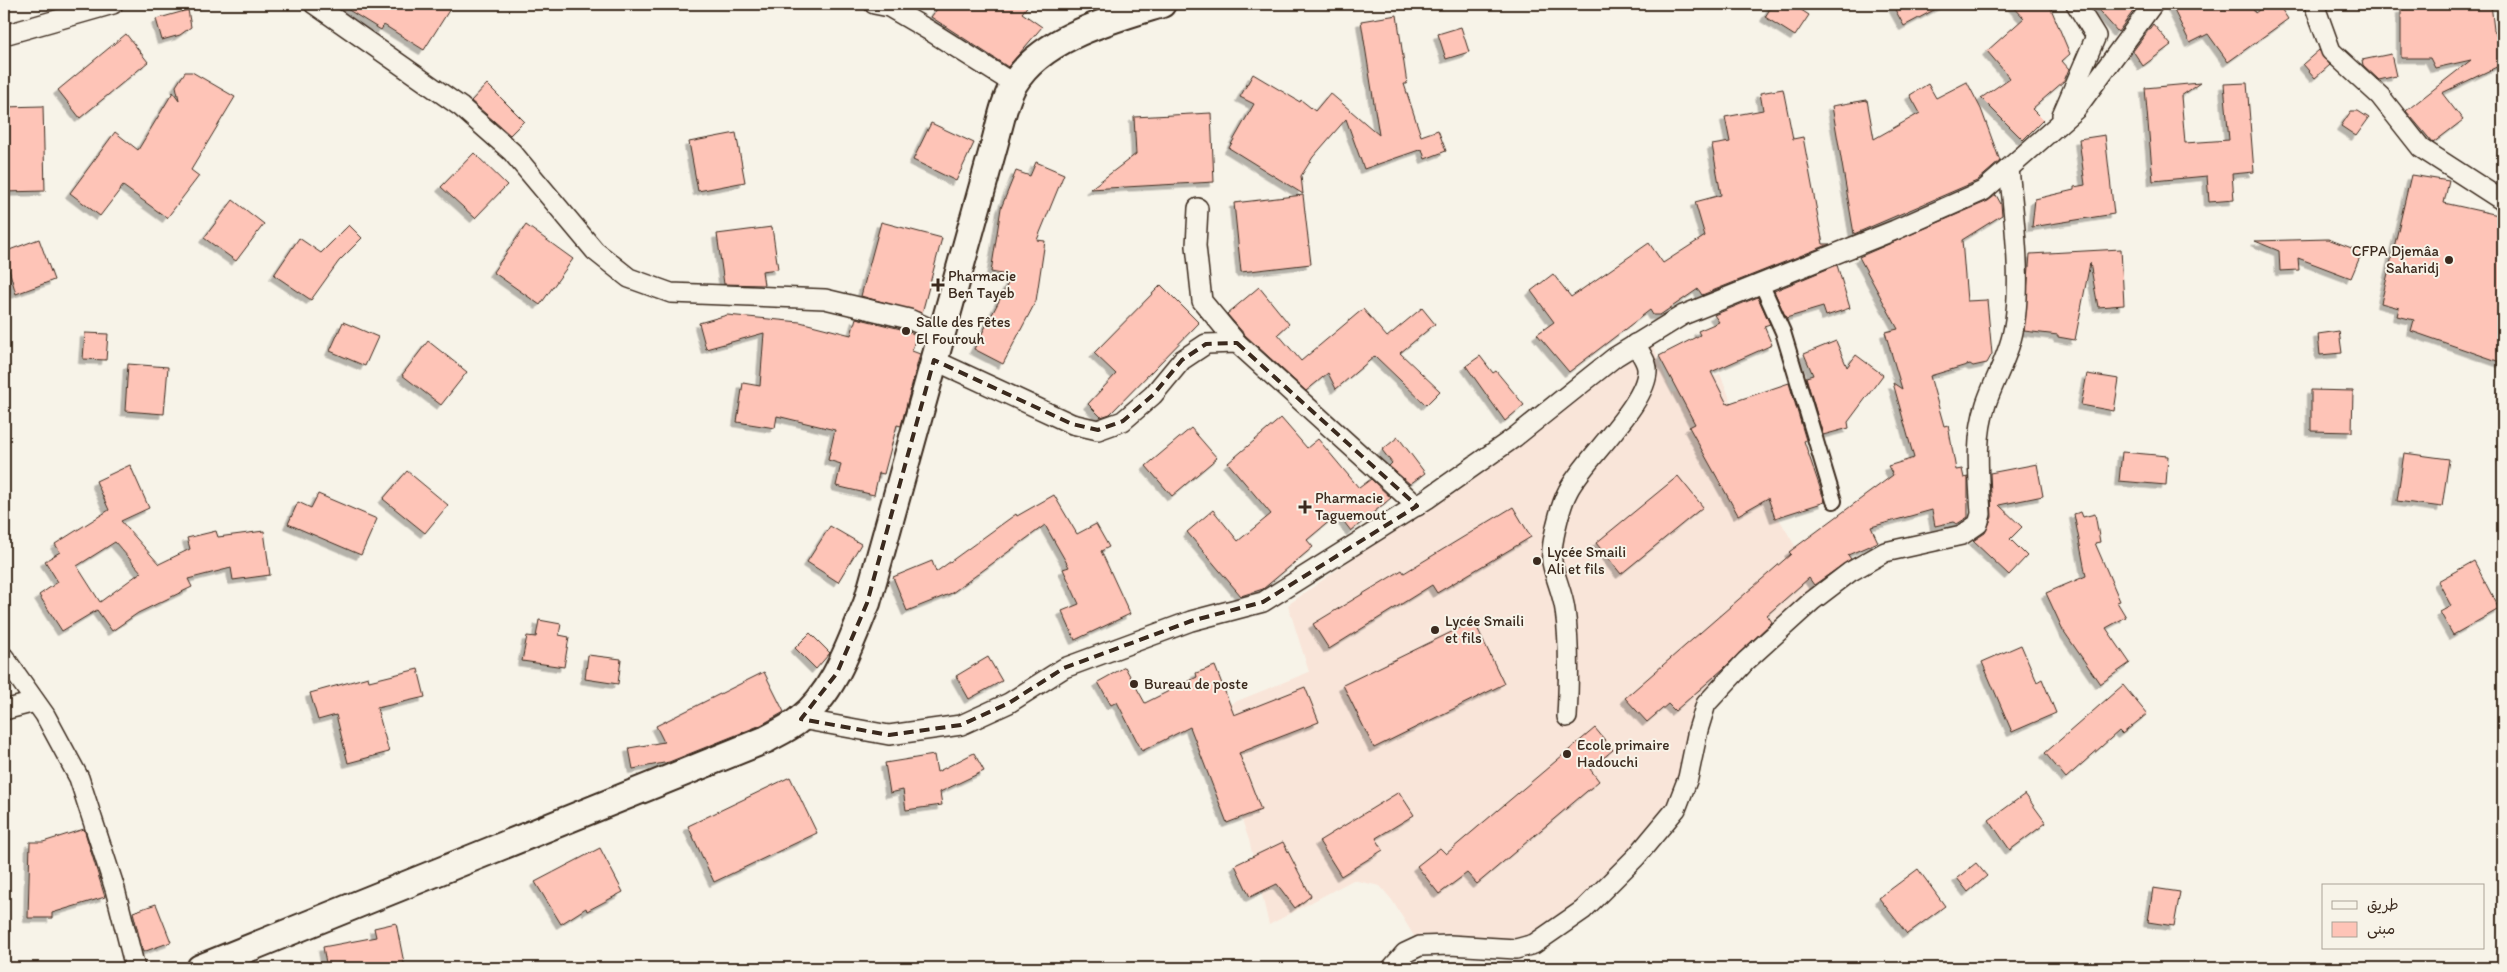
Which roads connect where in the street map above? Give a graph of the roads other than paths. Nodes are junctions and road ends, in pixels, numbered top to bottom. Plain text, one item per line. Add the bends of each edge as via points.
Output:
1 (113, 4) edge
2 (314, 4) edge
3 (874, 4) edge
4 (1162, 4) edge
5 (2076, 4) edge
6 (2153, 4) edge
7 (2314, 4) edge
8 (4, 35) edge
9 (1014, 84) junction
10 (2056, 128) junction
11 (2009, 169) junction
12 (2503, 201) edge
13 (1198, 208) dead end
14 (1762, 283) junction
15 (942, 334) junction
16 (1237, 343) junction
17 (1636, 344) junction
18 (934, 360) junction
19 (1834, 501) dead end
20 (1417, 506) junction
21 (4, 657) edge
22 (35, 702) junction
23 (4, 710) edge
24 (1568, 717) dead end
25 (801, 719) junction
26 (135, 968) edge
27 (200, 968) edge
28 (1392, 968) edge

1 - 8 street
2 - 15 street via 461,106 512,152 595,251 629,278 670,293 825,299 909,319
3 - 9 street via 888,7 930,31
4 - 9 main road via 1102,22 1063,41
5 - 10 street via 2096,36
6 - 10 street via 2076,109
7 - 12 street via 2331,52 2380,96 2420,148
9 - 15 main road
10 - 11 street
11 - 14 street via 1983,191
11 - 28 street via 2016,296 2011,340 1978,433 1981,514 1978,524 1962,535 1884,552 1812,601 1746,661 1706,704 1688,778 1676,809 1636,858 1583,910 1534,944 1516,949 1420,946 1406,953
13 - 16 street via 1196,246 1202,301
14 - 17 street via 1683,315
14 - 19 street via 1783,332
15 - 18 main road
16 - 18 street via 1206,344 1182,360 1153,395 1122,421 1098,430 1072,424
16 - 20 street
17 - 20 street via 1515,437
17 - 24 street via 1647,366 1647,382 1567,492 1556,529 1552,560 1565,609 1570,672
18 - 25 main road via 867,604 837,673
20 - 25 street via 1263,602 1191,621 1064,668 1009,703 961,725 889,735
21 - 22 street
22 - 23 street
22 - 26 street via 79,778 115,889
25 - 27 main road via 767,739

